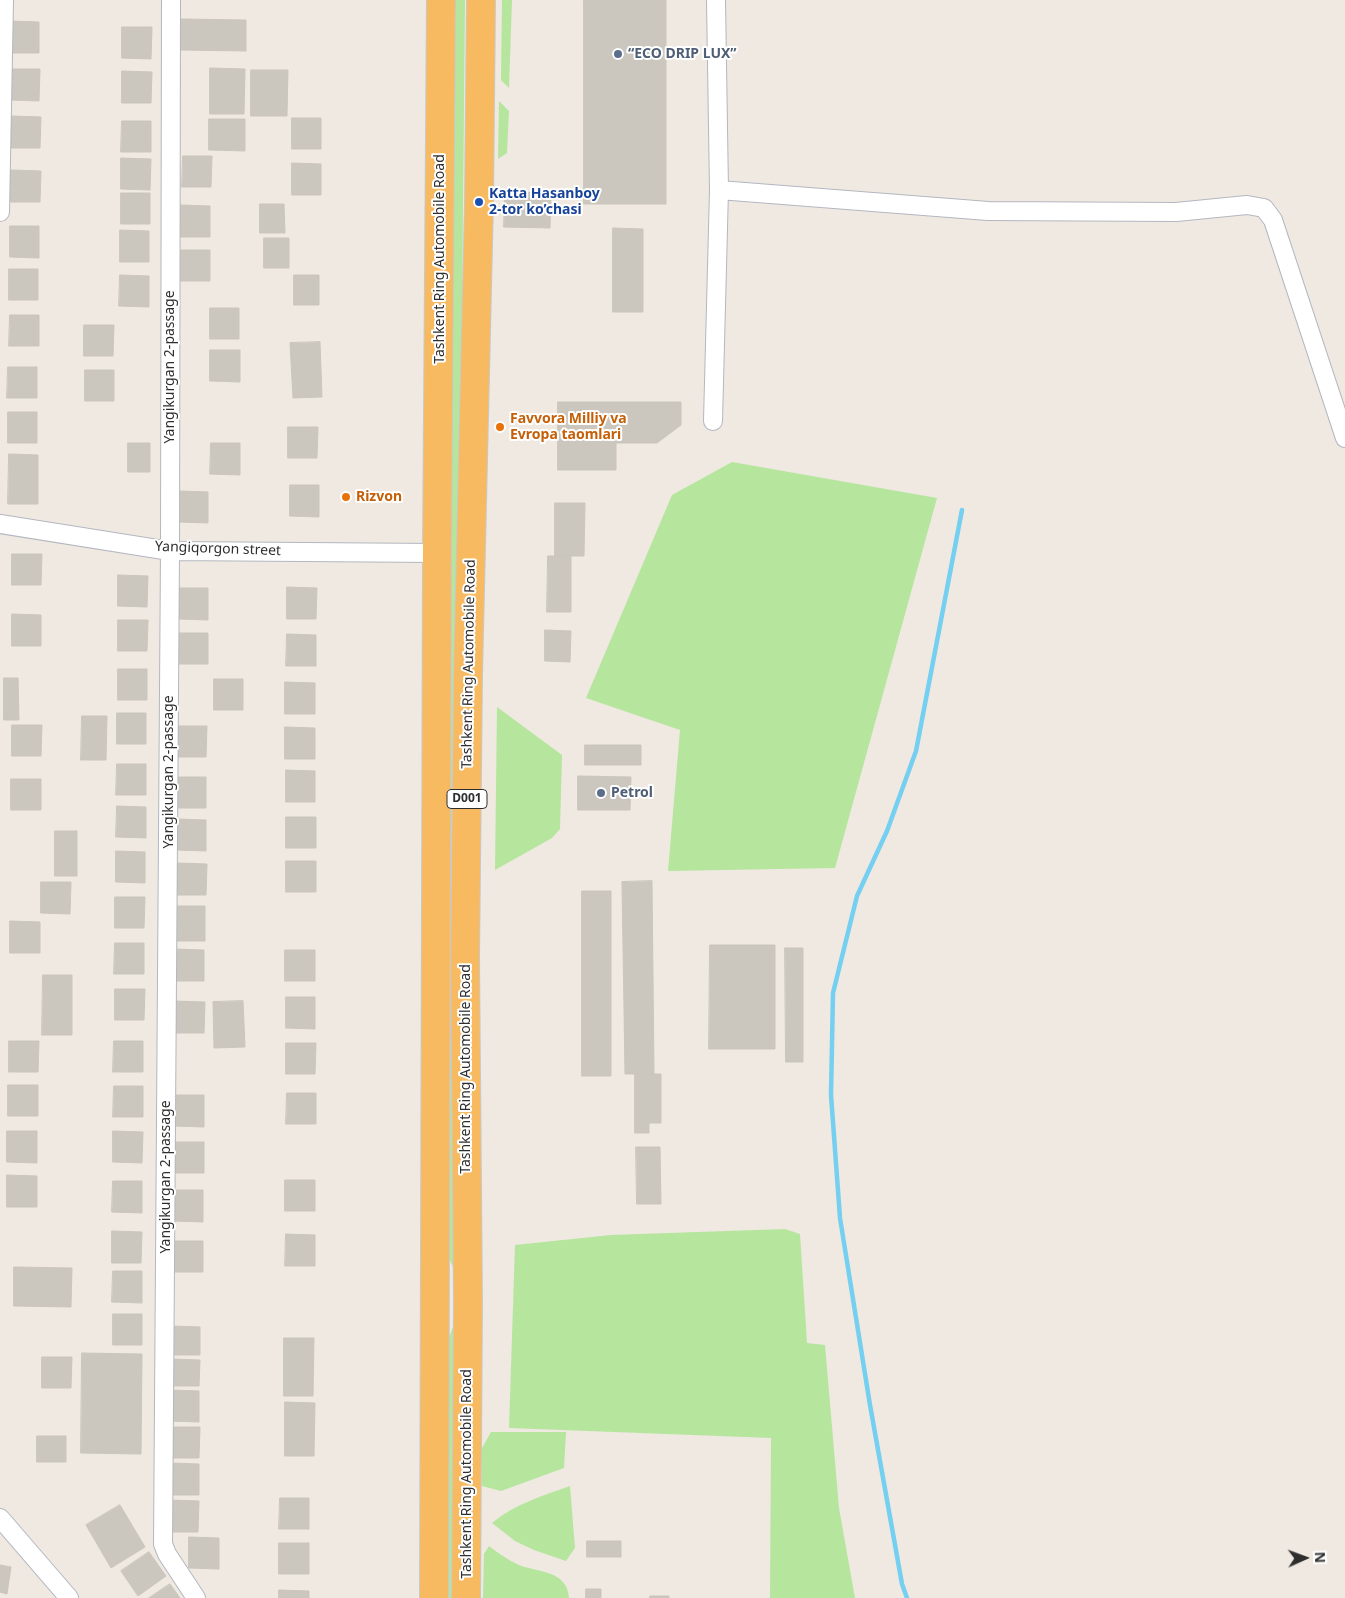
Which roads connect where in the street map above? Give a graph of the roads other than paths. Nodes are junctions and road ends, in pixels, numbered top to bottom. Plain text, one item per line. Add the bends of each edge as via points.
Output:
1 (4, 0) edge
2 (171, 0) edge
3 (440, 0) edge
4 (481, 0) edge
5 (716, 0) edge
6 (720, 190) junction
7 (0, 212) edge
8 (713, 421) dead end
9 (1345, 438) edge
10 (0, 524) edge
11 (170, 550) junction
12 (437, 553) junction
13 (435, 1303) junction
14 (468, 1304) junction
15 (0, 1518) edge
16 (69, 1598) edge
17 (196, 1598) edge
18 (434, 1598) edge
19 (466, 1598) edge

1 - 7 street
2 - 11 street, Yangikurgan 2-passage
3 - 12 highway, Tashkent Ring Automobile Road / D001
4 - 14 highway, Tashkent Ring Automobile Road / D001 via 465,968
5 - 6 street
6 - 8 street
6 - 9 street via 988,211 1176,212 1247,205 1264,208 1273,220
10 - 11 street, Yangiqorgon street
11 - 12 street, Yangiqorgon street
11 - 17 street, Yangikurgan 2-passage via 163,1544
12 - 13 highway, Tashkent Ring Automobile Road / D001
13 - 14 highway
13 - 18 highway, Tashkent Ring Automobile Road / D001
14 - 19 highway, Tashkent Ring Automobile Road / D001
15 - 16 street

